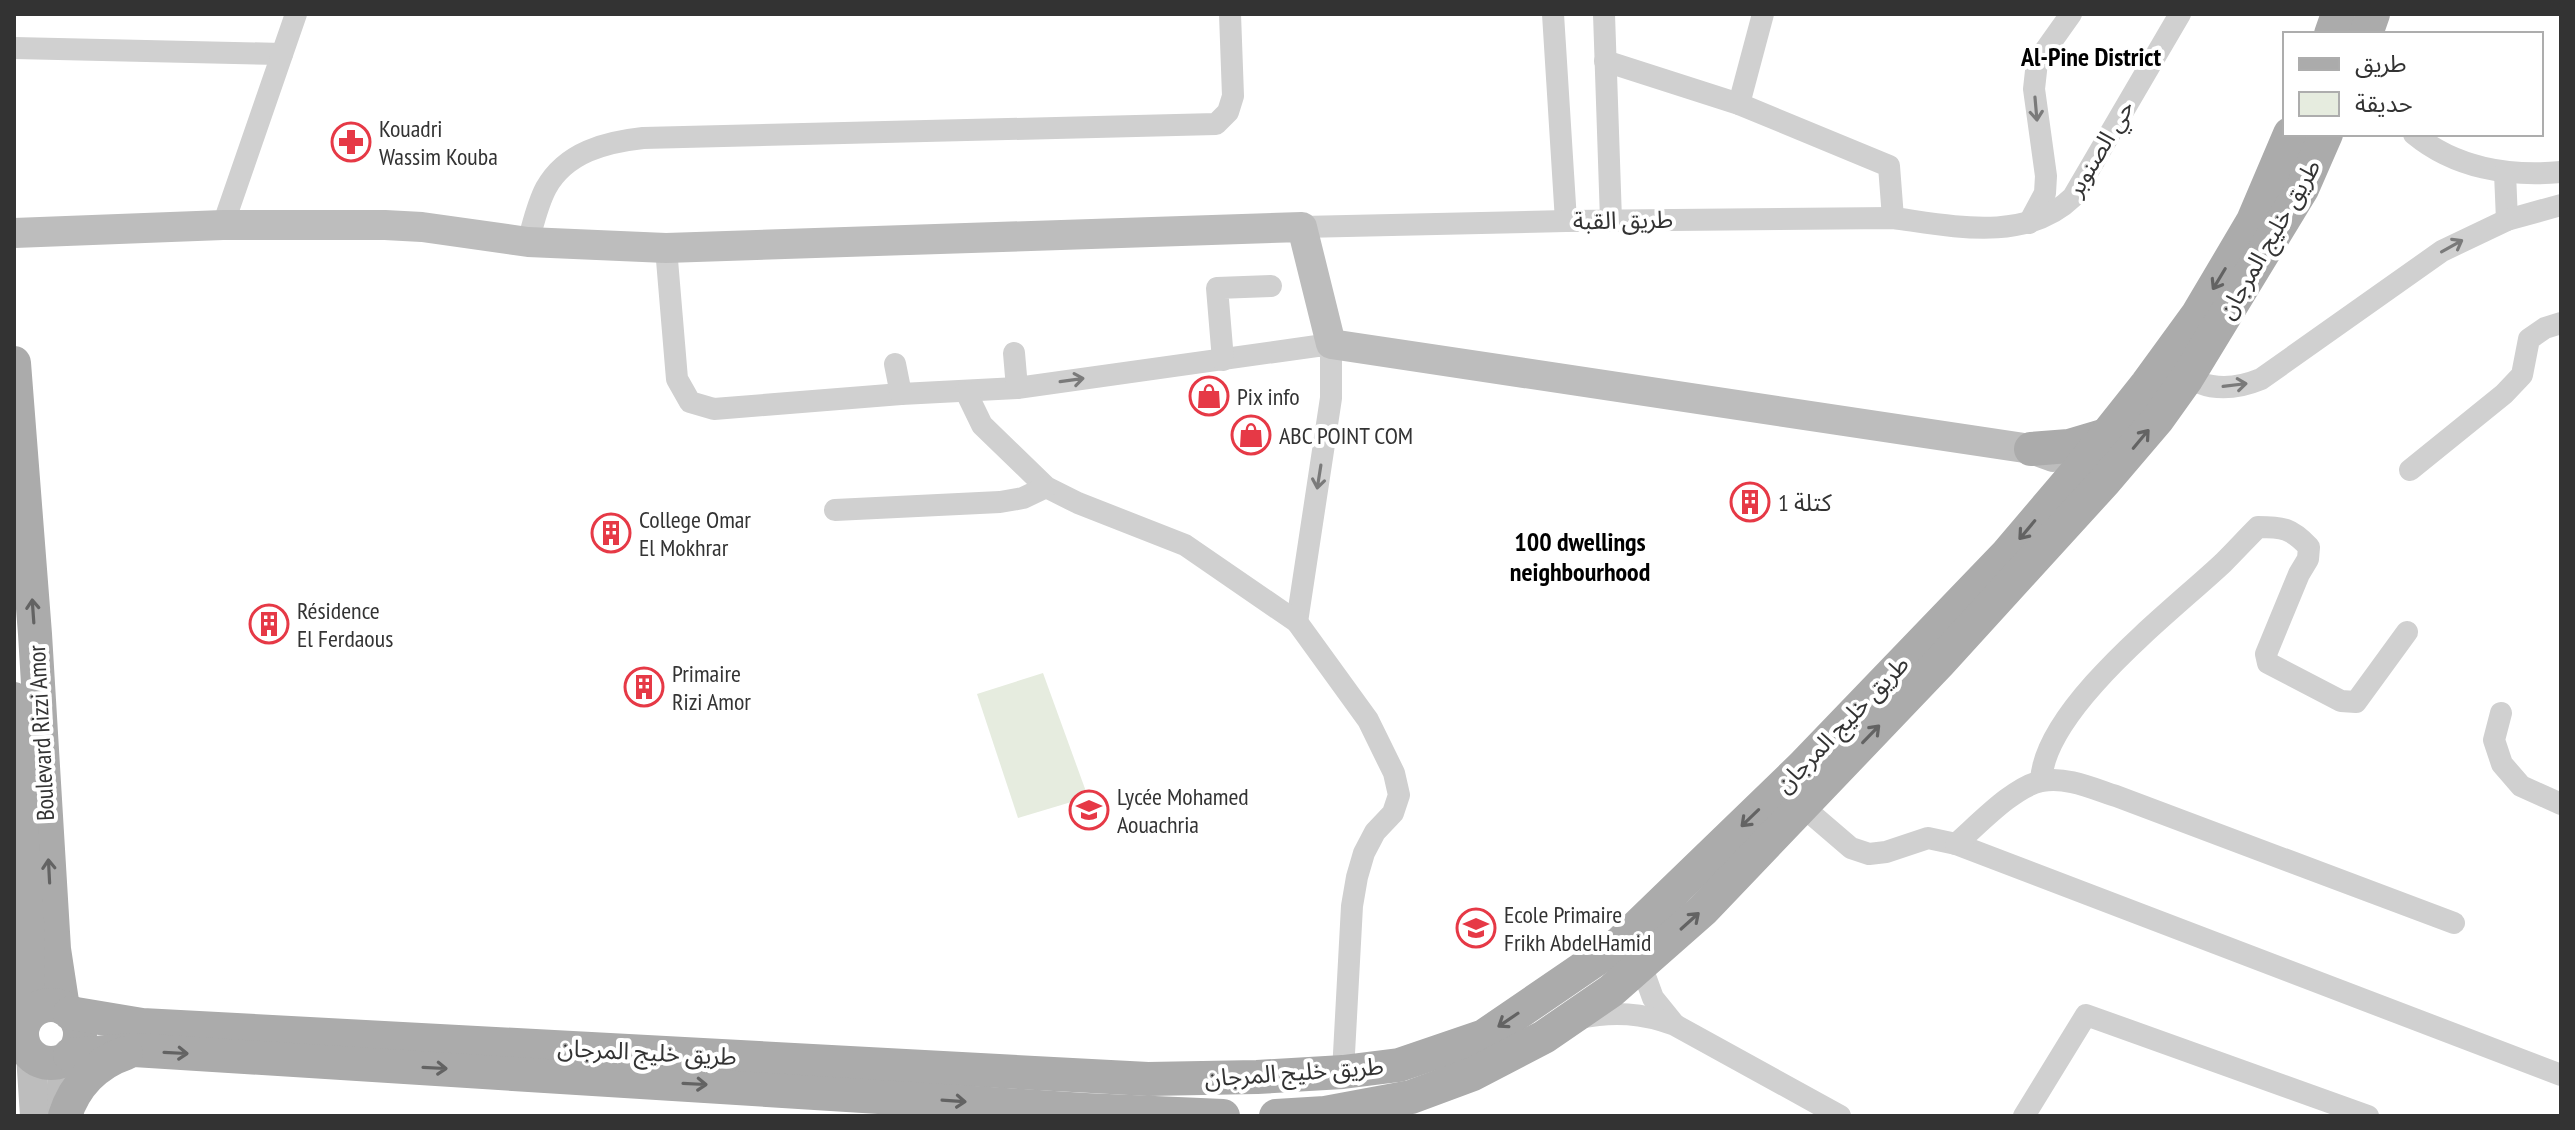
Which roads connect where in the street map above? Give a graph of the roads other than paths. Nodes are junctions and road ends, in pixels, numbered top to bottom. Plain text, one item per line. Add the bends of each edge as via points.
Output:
1 (296, 14) edge
2 (1230, 14) edge
3 (1553, 14) edge
4 (1604, 14) edge
5 (1763, 14) edge
6 (2071, 14) edge
7 (2180, 14) edge
8 (14, 48) edge
9 (282, 54) junction
10 (1605, 61) junction
11 (1739, 104) junction
12 (2289, 136) edge
13 (2325, 136) edge
14 (2417, 136) edge
15 (2561, 172) edge
16 (2505, 173) junction
17 (2561, 205) edge
18 (1893, 218) junction
19 (1611, 220) junction
20 (2507, 220) junction
21 (1566, 221) junction
22 (2029, 223) junction
23 (223, 225) junction
24 (1943, 225) joint
25 (1302, 227) junction
26 (14, 233) edge
27 (528, 242) junction
28 (666, 248) junction
29 (1271, 286) dead end
30 (2561, 323) edge
31 (1331, 344) junction
32 (1014, 353) dead end
33 (1223, 360) junction
34 (14, 363) edge
35 (895, 364) dead end
36 (2176, 368) junction
37 (1017, 388) junction
38 (966, 392) junction
39 (901, 394) junction
40 (2106, 435) junction
41 (2031, 449) junction
42 (2410, 470) dead end
43 (2093, 474) junction
44 (1046, 487) junction
45 (2056, 495) junction
46 (835, 510) dead end
47 (1297, 622) junction
48 (2407, 632) dead end
49 (14, 699) edge
50 (2501, 713) dead end
51 (2041, 781) junction
52 (1792, 797) junction
53 (2561, 804) edge
54 (1956, 844) junction
55 (2454, 923) dead end
56 (54, 949) junction
57 (1641, 965) junction
58 (1550, 992) junction
59 (66, 1010) junction
60 (28, 1016) junction
61 (1569, 1020) junction
62 (1675, 1025) junction
63 (138, 1038) junction
64 (55, 1057) junction
65 (1343, 1072) junction
66 (2561, 1075) edge
67 (1150, 1102) edge
68 (1413, 1106) edge
69 (35, 1116) edge
70 (64, 1116) edge
71 (1223, 1116) edge
72 (1276, 1116) edge
73 (1840, 1116) edge
74 (2024, 1116) edge
75 (2368, 1116) edge

1 - 9 street
2 - 27 street via 1233,96 1228,112 1216,124 611,142 573,159 547,186
3 - 21 street
4 - 10 street
5 - 11 street
6 -> 22 street, حي الصنوبر via 2037,62 2034,89 2046,176 2045,193
7 - 22 street, حي الصنوبر via 2073,197 2058,211
8 - 9 street
9 - 23 street
10 - 11 street
10 - 19 street
11 - 18 street via 1889,166
12 -> 36 main road, طريق خليج المرجان via 2253,221 2198,314
13 - 36 main road, طريق خليج المرجان via 2302,189
14 - 16 street via 2454,158
15 - 16 street
16 - 20 street
17 - 20 street
18 - 19 street, طريق القبة
18 - 24 street, طريق القبة
19 - 21 street, طريق القبة
36 -> 20 street via 2208,386 2233,387 2261,379 2442,251
21 - 25 street, طريق القبة
22 - 24 street, حي الصنوبر
23 - 26 street
23 - 27 street via 397,226
25 - 28 street
25 - 31 street
27 - 28 street
28 - 39 street via 677,379 690,402 714,409
29 - 33 street via 1217,288
30 - 42 street via 2529,339 2522,375 2504,394
31 - 33 street
31 - 41 street
31 -> 47 street via 1331,398
32 - 37 street
37 -> 33 street
56 -> 34 main road, Boulevard Rizzi Amor
35 - 39 street
36 - 40 main road, طريق خليج المرجان
43 -> 36 main road, طريق خليج المرجان via 2157,420
37 - 38 street
38 - 39 street
38 - 44 street via 982,425
40 - 41 main road via 2069,446
40 - 43 main road, طريق خليج المرجان
41 - 43 street
41 - 45 main road via 2049,469
43 - 45 main road, طريق خليج المرجان
52 -> 43 main road, طريق خليج المرجان
44 - 46 street via 1000,502
44 - 47 street via 1185,545
45 -> 52 main road, طريق خليج المرجان
47 - 65 street via 1368,720 1399,795 1393,813 1364,853 1357,877
48 - 51 street via 2356,702 2341,701 2268,663 2266,654 2309,547 2281,527 2258,527 2075,706 2047,751
49 - 60 main road, Boulevard Rizzi Amor
50 - 53 street via 2494,740 2502,764 2521,786
51 - 54 street via 2019,791
51 - 55 street via 2116,796
52 - 54 street via 1851,848 1869,854 1928,838
57 -> 52 main road, طريق خليج المرجان via 1703,910
52 -> 58 main road, طريق خليج المرجان via 1620,943
54 - 66 street
56 - 59 main road, Boulevard Rizzi Amor
56 - 63 main road via 88,998
57 - 61 main road, طريق خليج المرجان
57 - 62 street via 1653,998
58 - 61 main road
58 -> 65 main road, طريق خليج المرجان via 1484,1036 1399,1065
59 - 60 main road via 44,1006
59 - 63 main road, طريق خليج المرجان
59 - 64 main road via 76,1020 79,1039
60 - 64 main road via 22,1036
61 - 62 street via 1627,1013
61 - 68 main road, طريق خليج المرجان
62 - 73 street
63 - 64 main road, طريق خليج المرجان
63 - 67 main road, طريق خليج المرجان via 736,1071 1085,1110
63 - 70 main road via 91,1073
64 - 69 street
64 - 70 street
65 - 67 main road, طريق خليج المرجان via 1257,1077
67 - 71 main road, طريق خليج المرجان
68 - 72 main road, طريق خليج المرجان
74 - 75 street via 2086,1015

